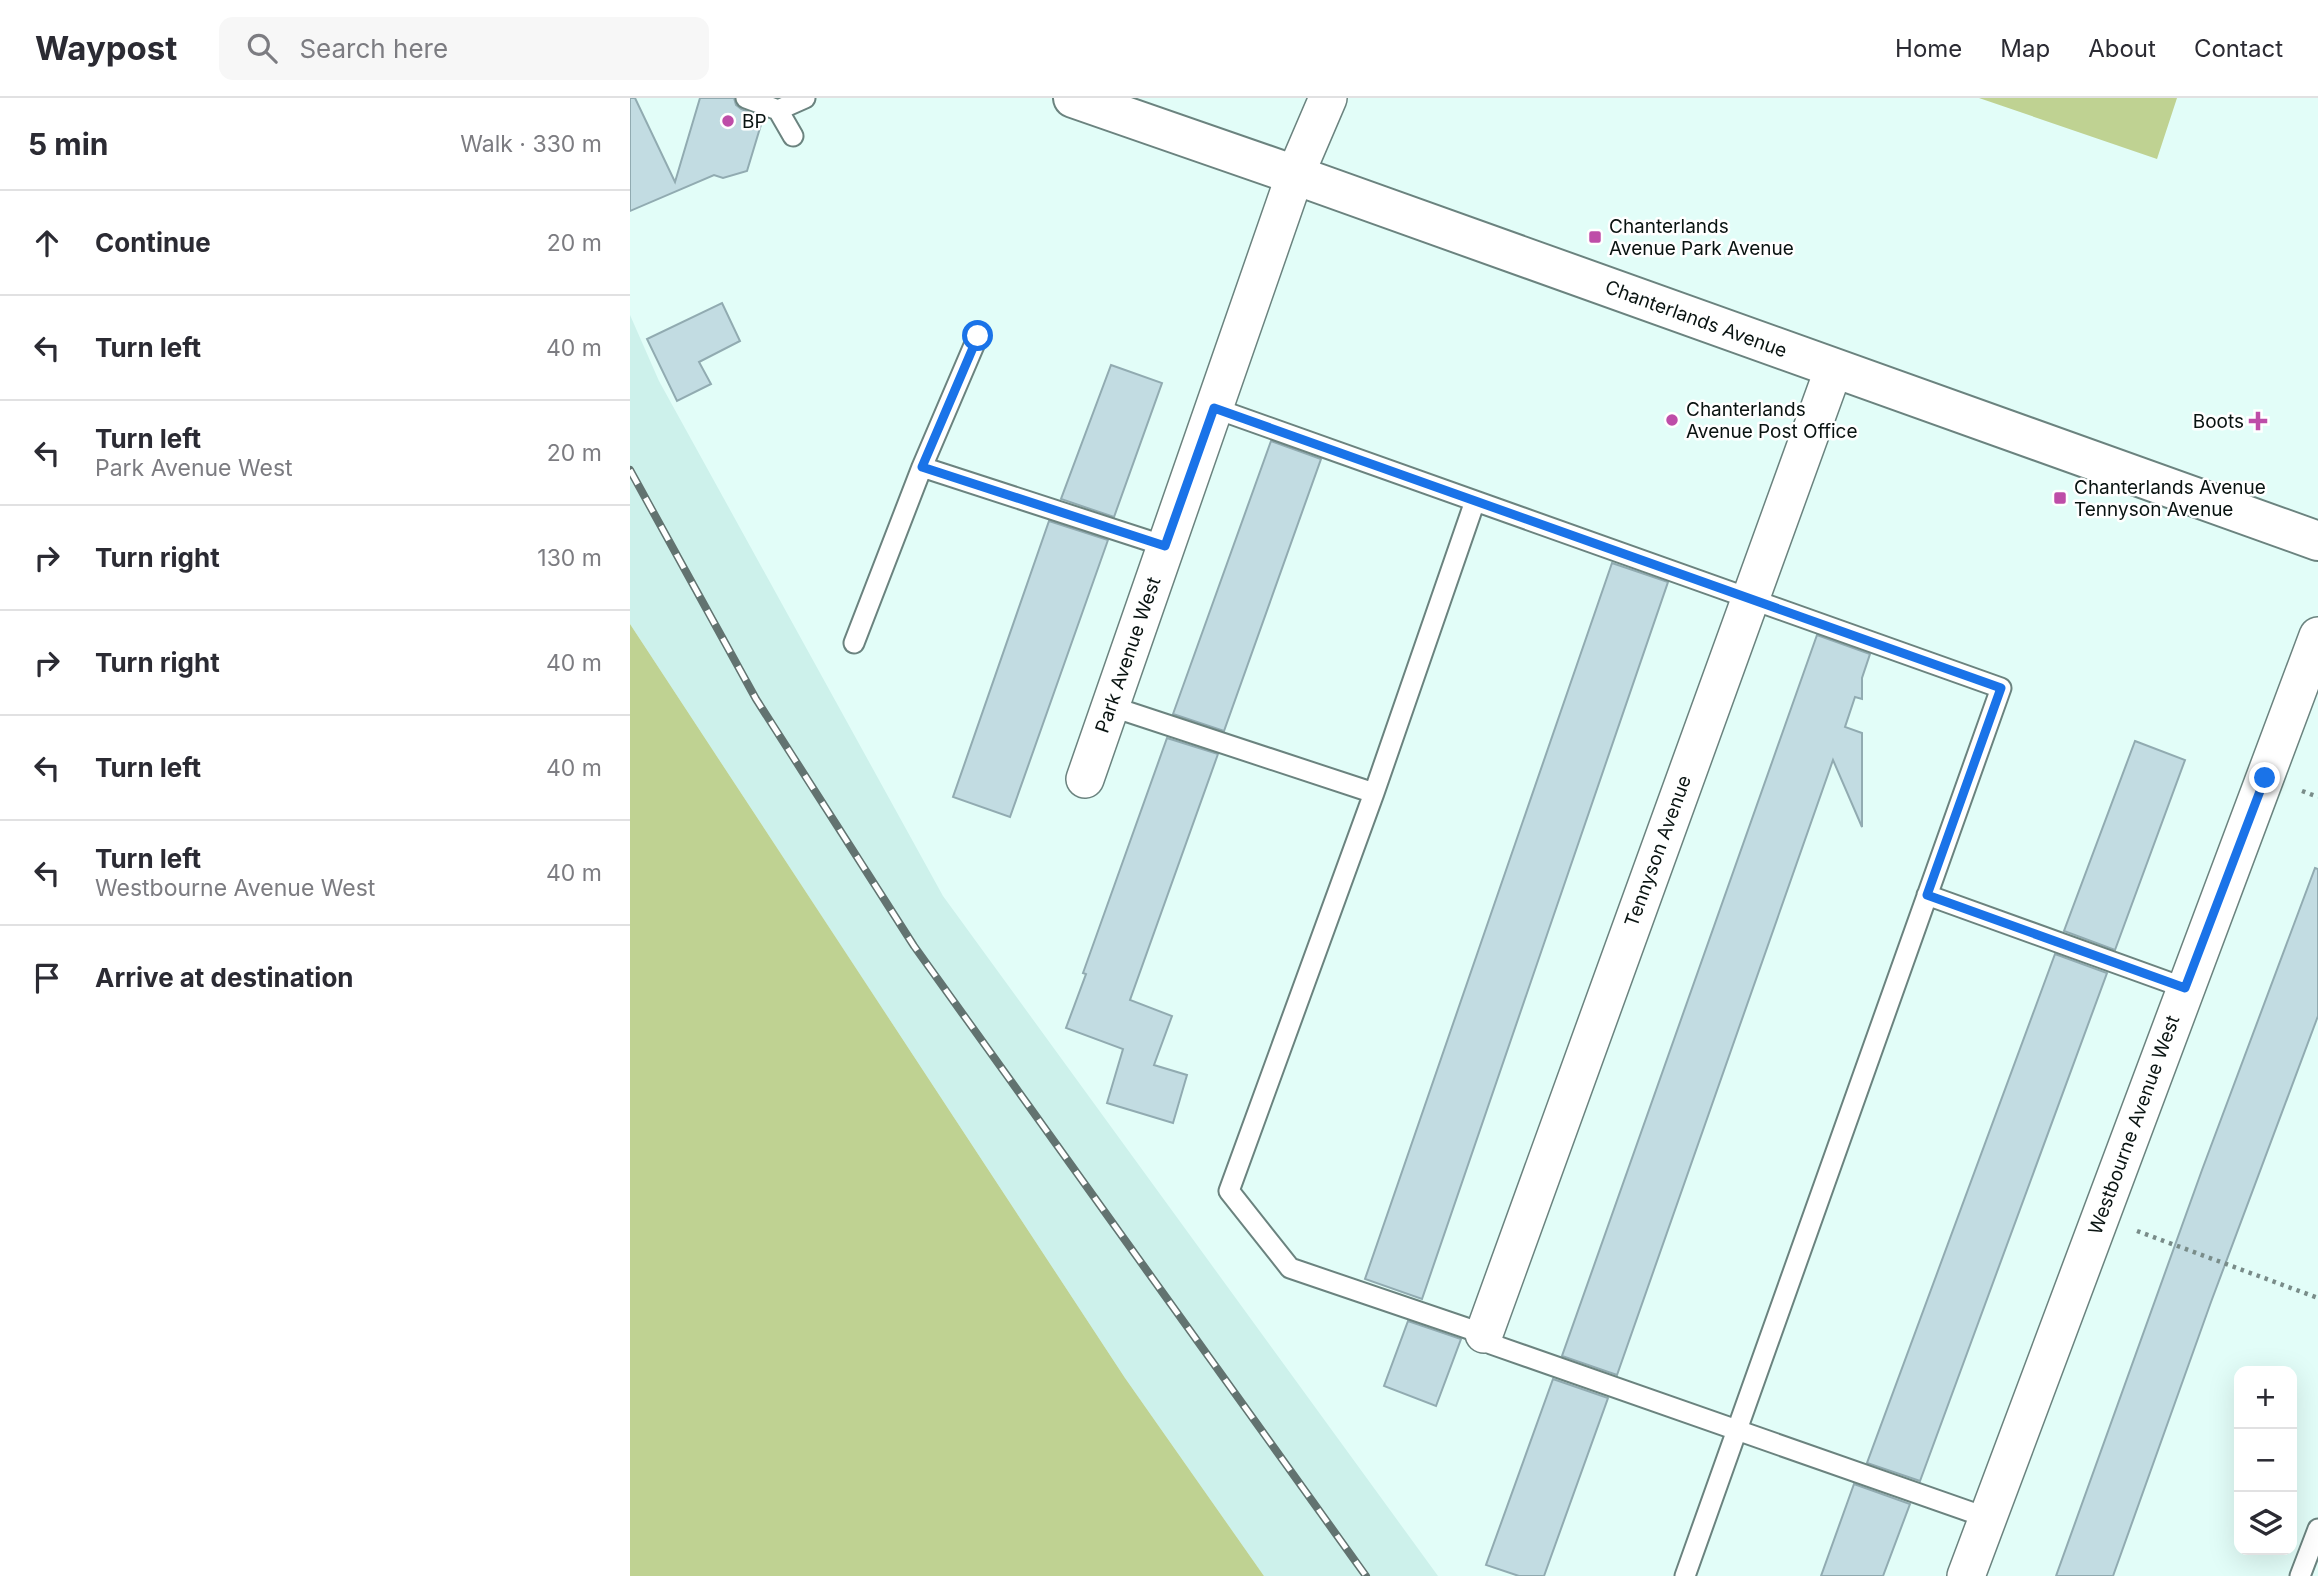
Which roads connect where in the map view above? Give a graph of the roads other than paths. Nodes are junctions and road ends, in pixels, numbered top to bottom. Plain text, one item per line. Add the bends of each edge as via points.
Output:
1 (746, 98) edge
2 (805, 98) edge
3 (1073, 98) edge
4 (1328, 98) edge
5 (778, 110) junction
6 (793, 136) dead end
7 (1295, 175) junction
8 (978, 336) dead end
9 (1834, 368) junction
10 (1214, 408) junction
11 (922, 467) junction
12 (1475, 501) junction
13 (2318, 541) edge
14 (1165, 546) junction
15 (1749, 599) junction
16 (2318, 636) edge
17 (855, 643) dead end
18 (1110, 706) junction
19 (1085, 779) dead end
20 (1374, 793) junction
21 (1927, 895) junction
22 (2185, 988) junction
23 (1484, 1334) junction
24 (1737, 1432) junction
25 (1988, 1518) junction
26 (2318, 1529) edge
27 (1685, 1576) edge
28 (1966, 1576) edge
29 (2300, 1576) edge

1 - 5 lane
2 - 5 lane
3 - 7 street, Chanterlands Avenue
4 - 7 street, Park Avenue West
5 - 6 lane
7 - 9 street, Chanterlands Avenue
7 - 10 street, Park Avenue West
8 - 11 lane
9 - 13 street, Chanterlands Avenue
9 - 15 street, Tennyson Avenue
10 - 12 lane
10 - 14 street, Park Avenue West
11 - 14 lane
11 - 17 lane
12 - 15 lane
12 - 20 lane
14 - 18 street, Park Avenue West
15 - 21 lane via 2001,688
15 - 23 street, Tennyson Avenue
16 - 22 street, Westbourne Avenue West
18 - 19 street, Park Avenue West
18 - 20 lane
20 - 23 lane via 1230,1191 1290,1268
21 - 22 lane
21 - 24 lane
22 - 25 street, Westbourne Avenue West
23 - 24 lane via 1491,1344
24 - 25 lane
24 - 27 lane
25 - 28 street, Westbourne Avenue West
26 - 29 lane

